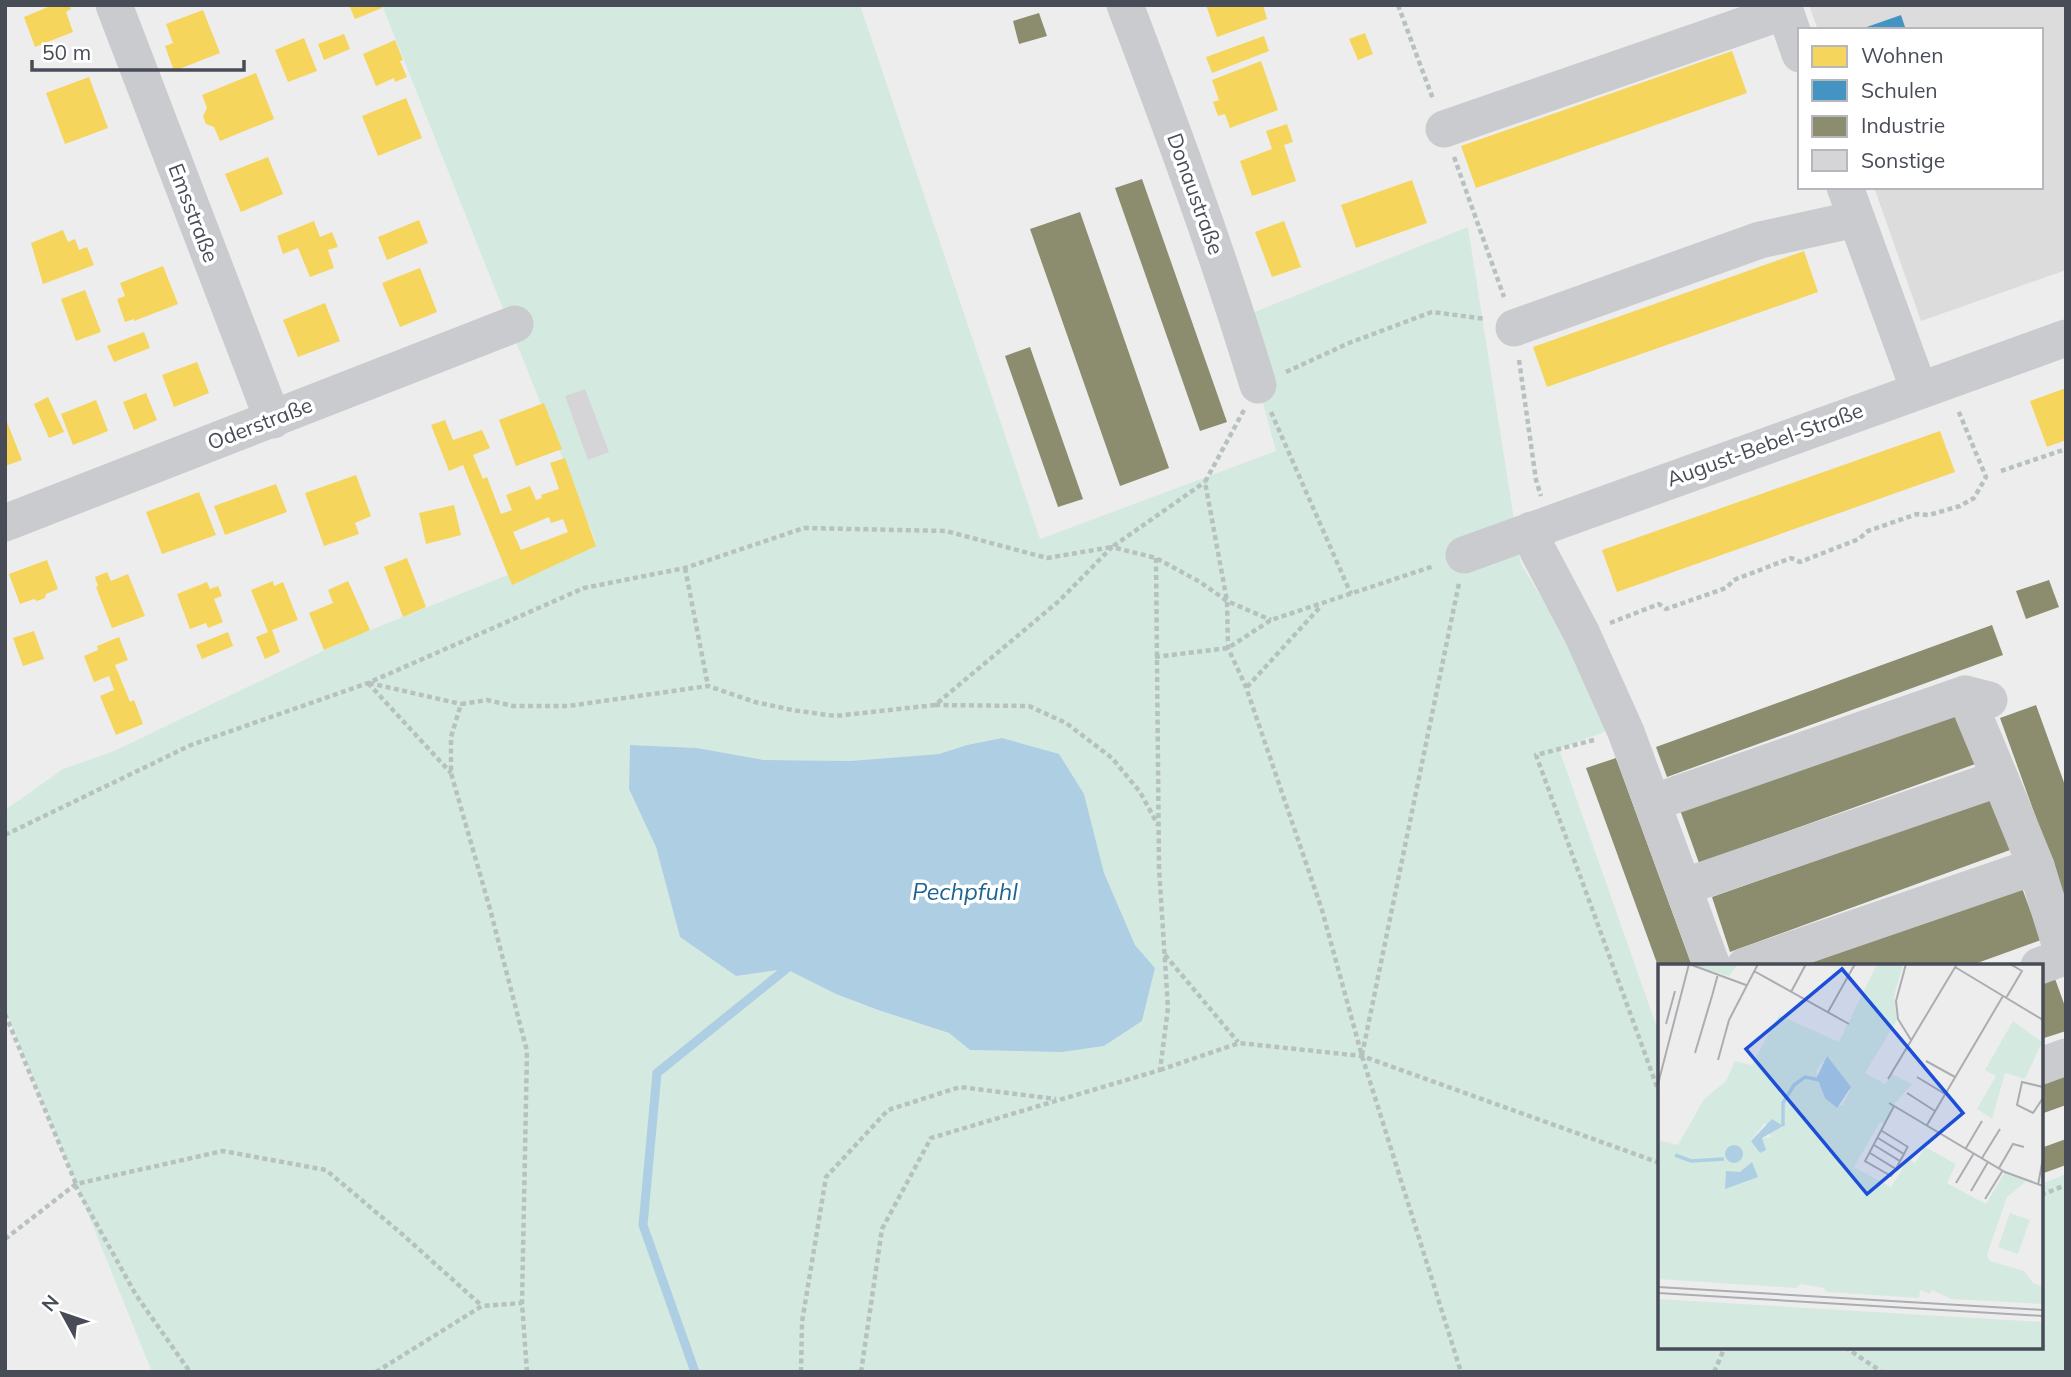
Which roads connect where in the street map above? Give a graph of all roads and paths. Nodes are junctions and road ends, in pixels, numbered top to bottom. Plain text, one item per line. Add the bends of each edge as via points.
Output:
1 (114, 5) edge
2 (1125, 5) edge
3 (1398, 5) edge
4 (1784, 8) edge
5 (1798, 48) edge
6 (1444, 129) junction
7 (1851, 203) edge
8 (515, 324) dead end
9 (1514, 328) junction
10 (2066, 338) edge
11 (1258, 385) junction
12 (1919, 390) junction
13 (1956, 406) dead end
14 (273, 420) junction
15 (2066, 449) edge
16 (2001, 471) dead end
17 (1205, 482) junction
18 (5, 523) edge
19 (1540, 527) junction
20 (1112, 547) junction
21 (1464, 555) junction
22 (1156, 558) junction
23 (685, 568) junction
24 (1351, 594) junction
25 (1227, 601) junction
26 (1321, 605) junction
27 (1271, 620) junction
28 (1582, 634) junction
29 (1228, 648) junction
30 (1155, 657) junction
31 (368, 683) junction
32 (708, 686) junction
33 (1246, 687) junction
34 (461, 704) junction
35 (935, 705) junction
36 (1626, 732) junction
37 (451, 773) junction
38 (2000, 778) junction
39 (1652, 803) junction
40 (1158, 826) junction
41 (5, 835) edge
42 (2036, 866) junction
43 (1683, 887) junction
44 (1165, 955) junction
45 (2056, 961) edge
46 (1711, 964) edge
47 (1751, 964) edge
48 (5, 1014) edge
49 (1239, 1043) junction
50 (1362, 1056) junction
51 (2066, 1057) edge
52 (2043, 1065) edge
53 (1160, 1070) junction
54 (1658, 1090) edge
55 (1060, 1099) junction
56 (1658, 1162) edge
57 (75, 1185) junction
58 (2066, 1185) edge
59 (2043, 1194) edge
60 (5, 1239) edge
61 (522, 1303) junction
62 (482, 1306) junction
63 (1724, 1349) edge
64 (1848, 1349) edge
65 (190, 1372) edge
66 (376, 1372) edge
67 (527, 1372) edge
68 (802, 1372) edge
69 (861, 1372) edge
70 (1461, 1372) edge
71 (1714, 1372) edge
72 (1882, 1372) edge

1 - 14 street, Emsstraße
2 - 11 street, Donaustraße via 1233,300
3 - 6 path
4 - 5 street
4 - 6 street
6 - 9 path
7 - 9 street
7 - 12 street
8 - 14 street, Oderstraße
9 - 11 path via 1504,321 1432,312 1349,343
9 - 19 path
10 - 12 street, August-Bebel-Straße
11 - 17 path
11 - 24 path
12 - 19 street, August-Bebel-Straße
13 - 28 path via 1986,477 1975,498 1929,515 1917,514 1800,562 1790,558 1734,580 1726,588 1666,609 1660,604
14 - 18 street, Oderstraße
15 - 16 path
17 - 20 path
17 - 25 path
19 - 21 street, August-Bebel-Straße
19 - 28 street via 1538,551
20 - 22 path
20 - 23 path via 1047,558 946,531 804,528
20 - 35 path via 1059,601
21 - 24 path
21 - 50 path
22 - 25 path
22 - 30 path
23 - 31 path via 584,588
23 - 32 path
24 - 26 path
25 - 27 path
25 - 29 path
26 - 27 path
26 - 33 path
27 - 29 path
28 - 36 street
29 - 30 path
29 - 33 path
30 - 40 path
31 - 34 path
31 - 37 path
31 - 41 path via 191,745
32 - 34 path via 568,706 513,706 487,700
32 - 35 path via 755,702 835,716
33 - 50 path via 1322,910
34 - 37 path via 450,737
35 - 40 path via 1029,706 1066,723 1112,758 1140,792
36 - 39 street
36 - 54 path via 1536,755
37 - 61 path via 527,1051
38 - 39 street via 1978,697
38 - 42 street
38 - 43 street
39 - 43 street
40 - 44 path
42 - 45 street
42 - 47 street
43 - 46 street
44 - 49 path
44 - 53 path via 1168,1008
48 - 57 path
49 - 50 path
49 - 53 path
50 - 56 path
50 - 70 path
51 - 52 street
53 - 55 path
55 - 68 path via 960,1087 888,1110 826,1177 802,1322
55 - 69 path via 931,1138 883,1229
57 - 60 path
57 - 62 path via 223,1151 326,1170
57 - 65 path via 136,1295
58 - 59 path
61 - 62 path
61 - 67 path
62 - 66 path
63 - 71 path
64 - 72 path

